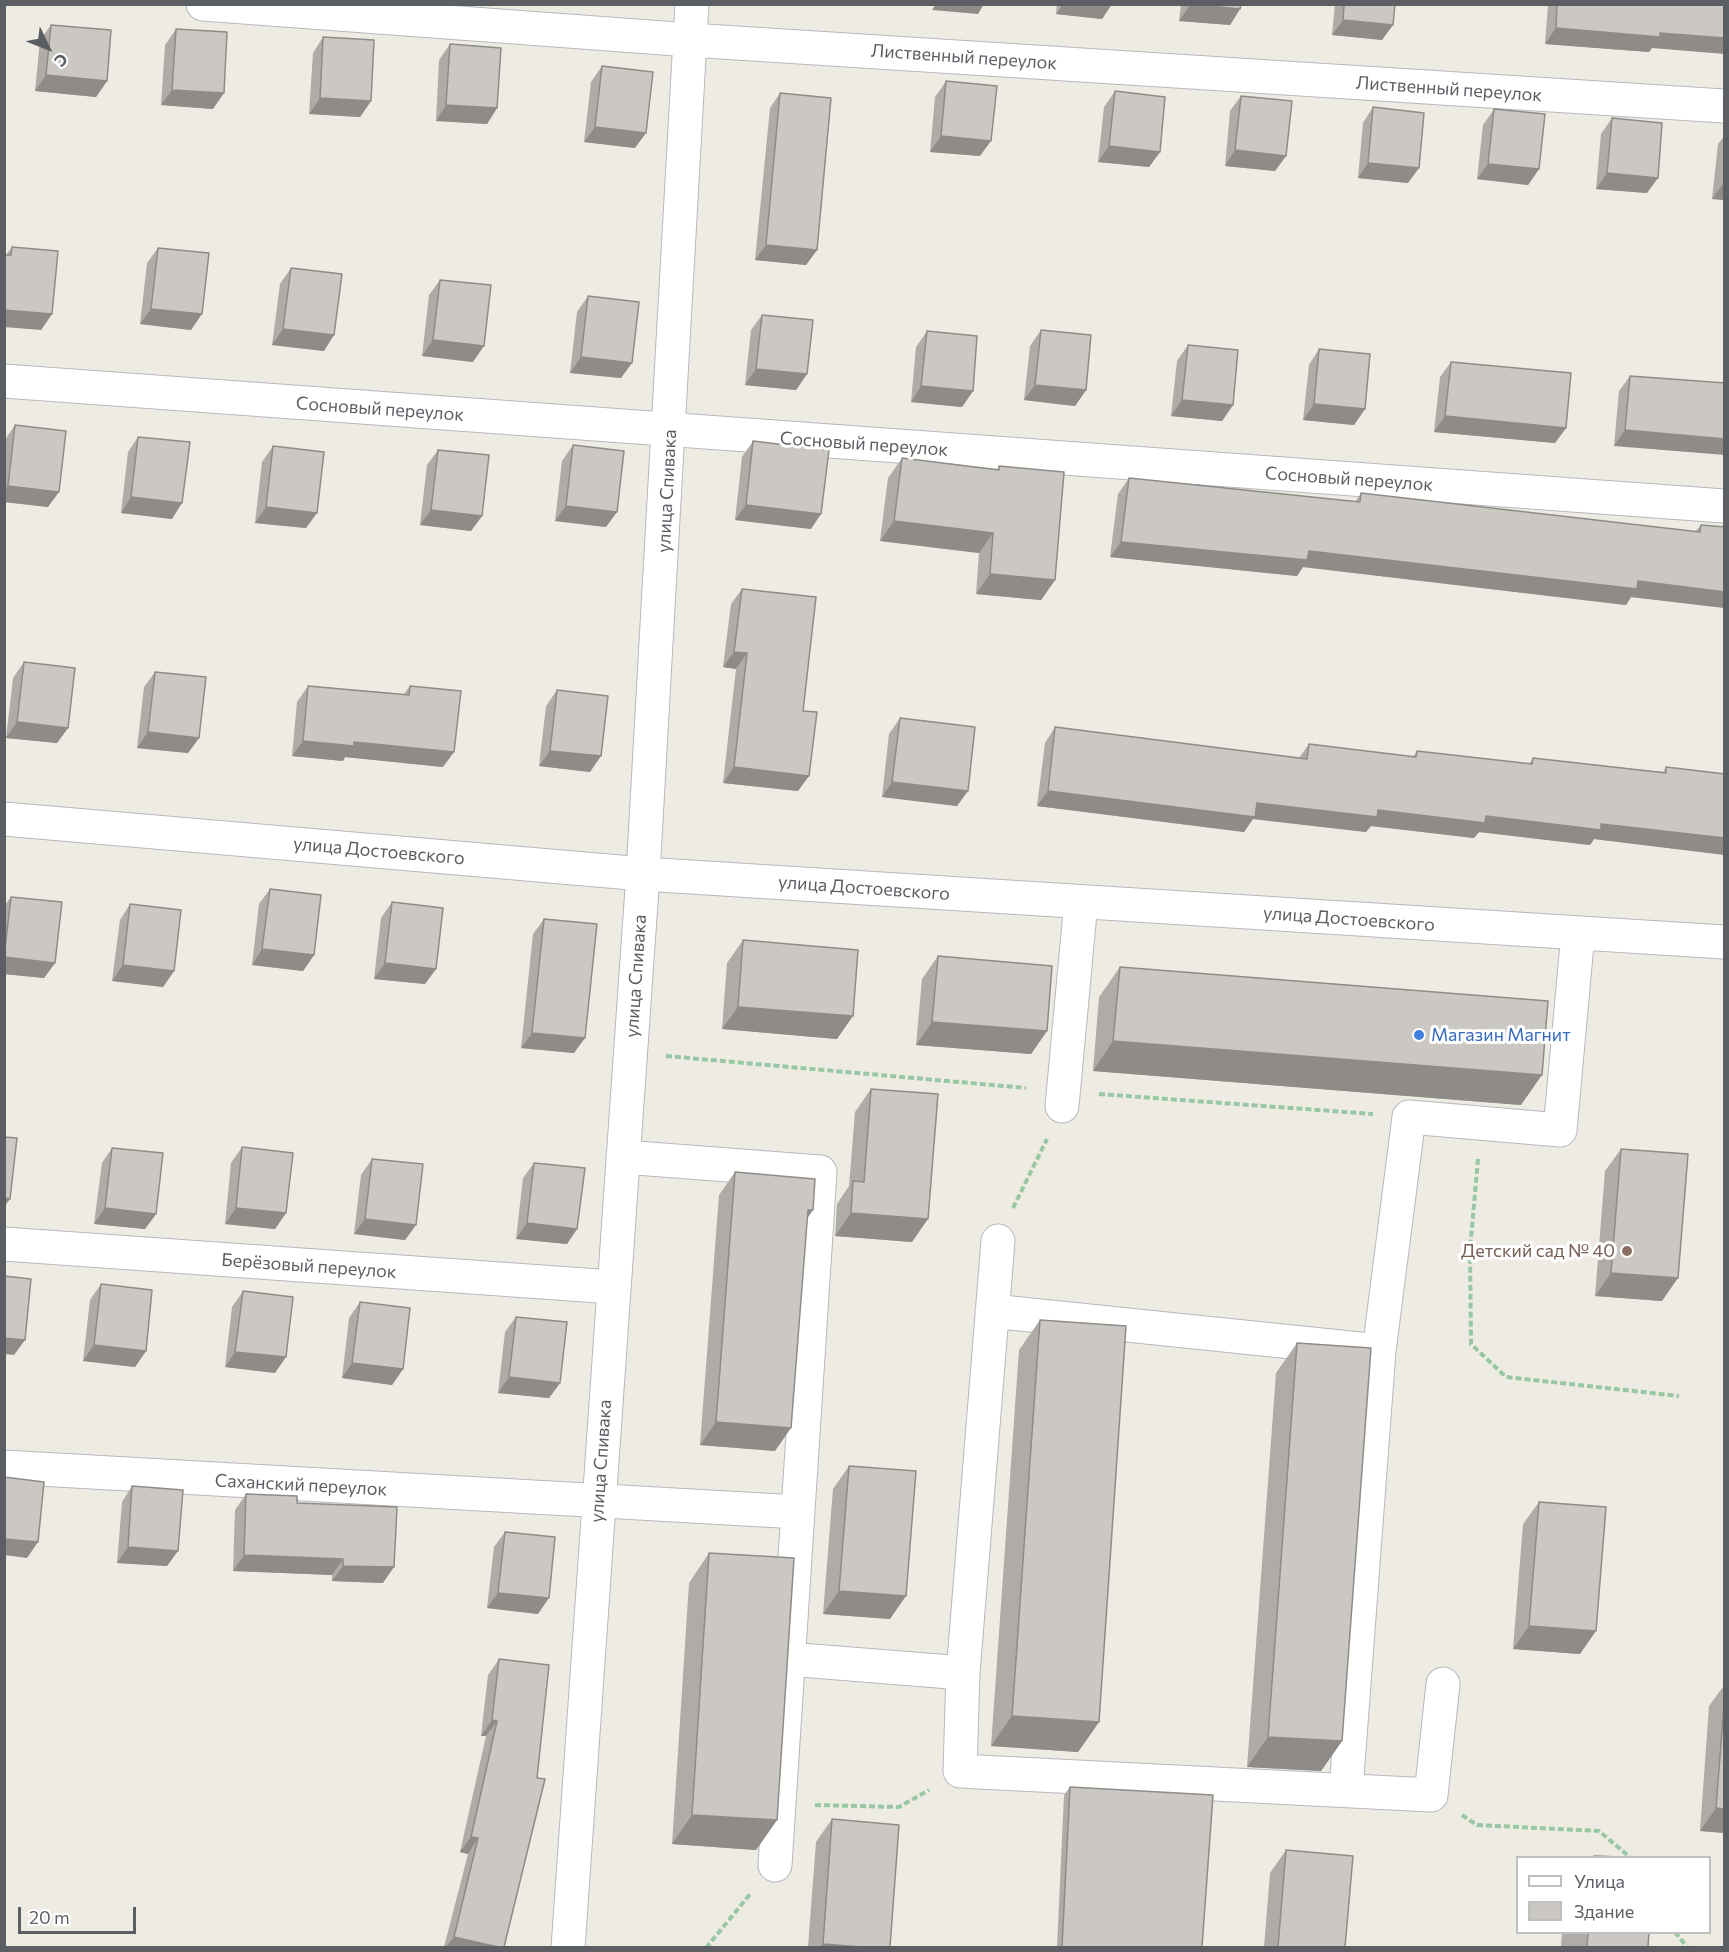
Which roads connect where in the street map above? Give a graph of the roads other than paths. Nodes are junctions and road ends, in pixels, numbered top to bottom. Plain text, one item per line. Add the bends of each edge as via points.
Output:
1 (203, 4) edge
2 (692, 4) edge
3 (690, 40) junction
4 (1725, 106) edge
5 (4, 381) edge
6 (670, 430) junction
7 (1725, 506) edge
8 (4, 819) edge
9 (643, 874) junction
10 (1081, 902) junction
11 (1578, 933) junction
12 (1725, 942) edge
13 (1063, 1098) road end
14 (623, 1157) junction
15 (998, 1241) road end
16 (4, 1244) edge
17 (613, 1287) junction
18 (992, 1311) junction
19 (1379, 1351) junction
20 (4, 1467) edge
21 (598, 1502) junction
22 (798, 1512) junction
23 (788, 1659) junction
24 (963, 1673) junction
25 (1443, 1684) dead end
26 (1346, 1790) junction
27 (774, 1865) road end
28 (568, 1947) edge

1 - 3 street, Лиственный переулок
2 - 3 street, улица Спивака
3 - 4 street, Лиственный переулок
3 - 6 street, улица Спивака
5 - 6 street, Сосновый переулок
6 - 7 street, Сосновый переулок
6 - 9 street, улица Спивака
8 - 9 street, улица Достоевского
9 - 10 street, улица Достоевского
9 - 14 street, улица Спивака
10 - 11 street, улица Достоевского
10 - 13 street
11 - 12 street, улица Достоевского
11 - 19 street via 1560,1130 1409,1117
14 - 17 street, улица Спивака
14 - 22 street via 820,1172
15 - 18 street
16 - 17 street, Берёзовый переулок
17 - 21 street, улица Спивака
18 - 19 street
18 - 24 street
19 - 26 street
20 - 21 street, Саханский переулок
21 - 22 street, Саханский переулок
21 - 28 street, улица Спивака
22 - 23 street
23 - 24 street
23 - 27 street
24 - 26 street via 960,1771
25 - 26 street via 1431,1795

